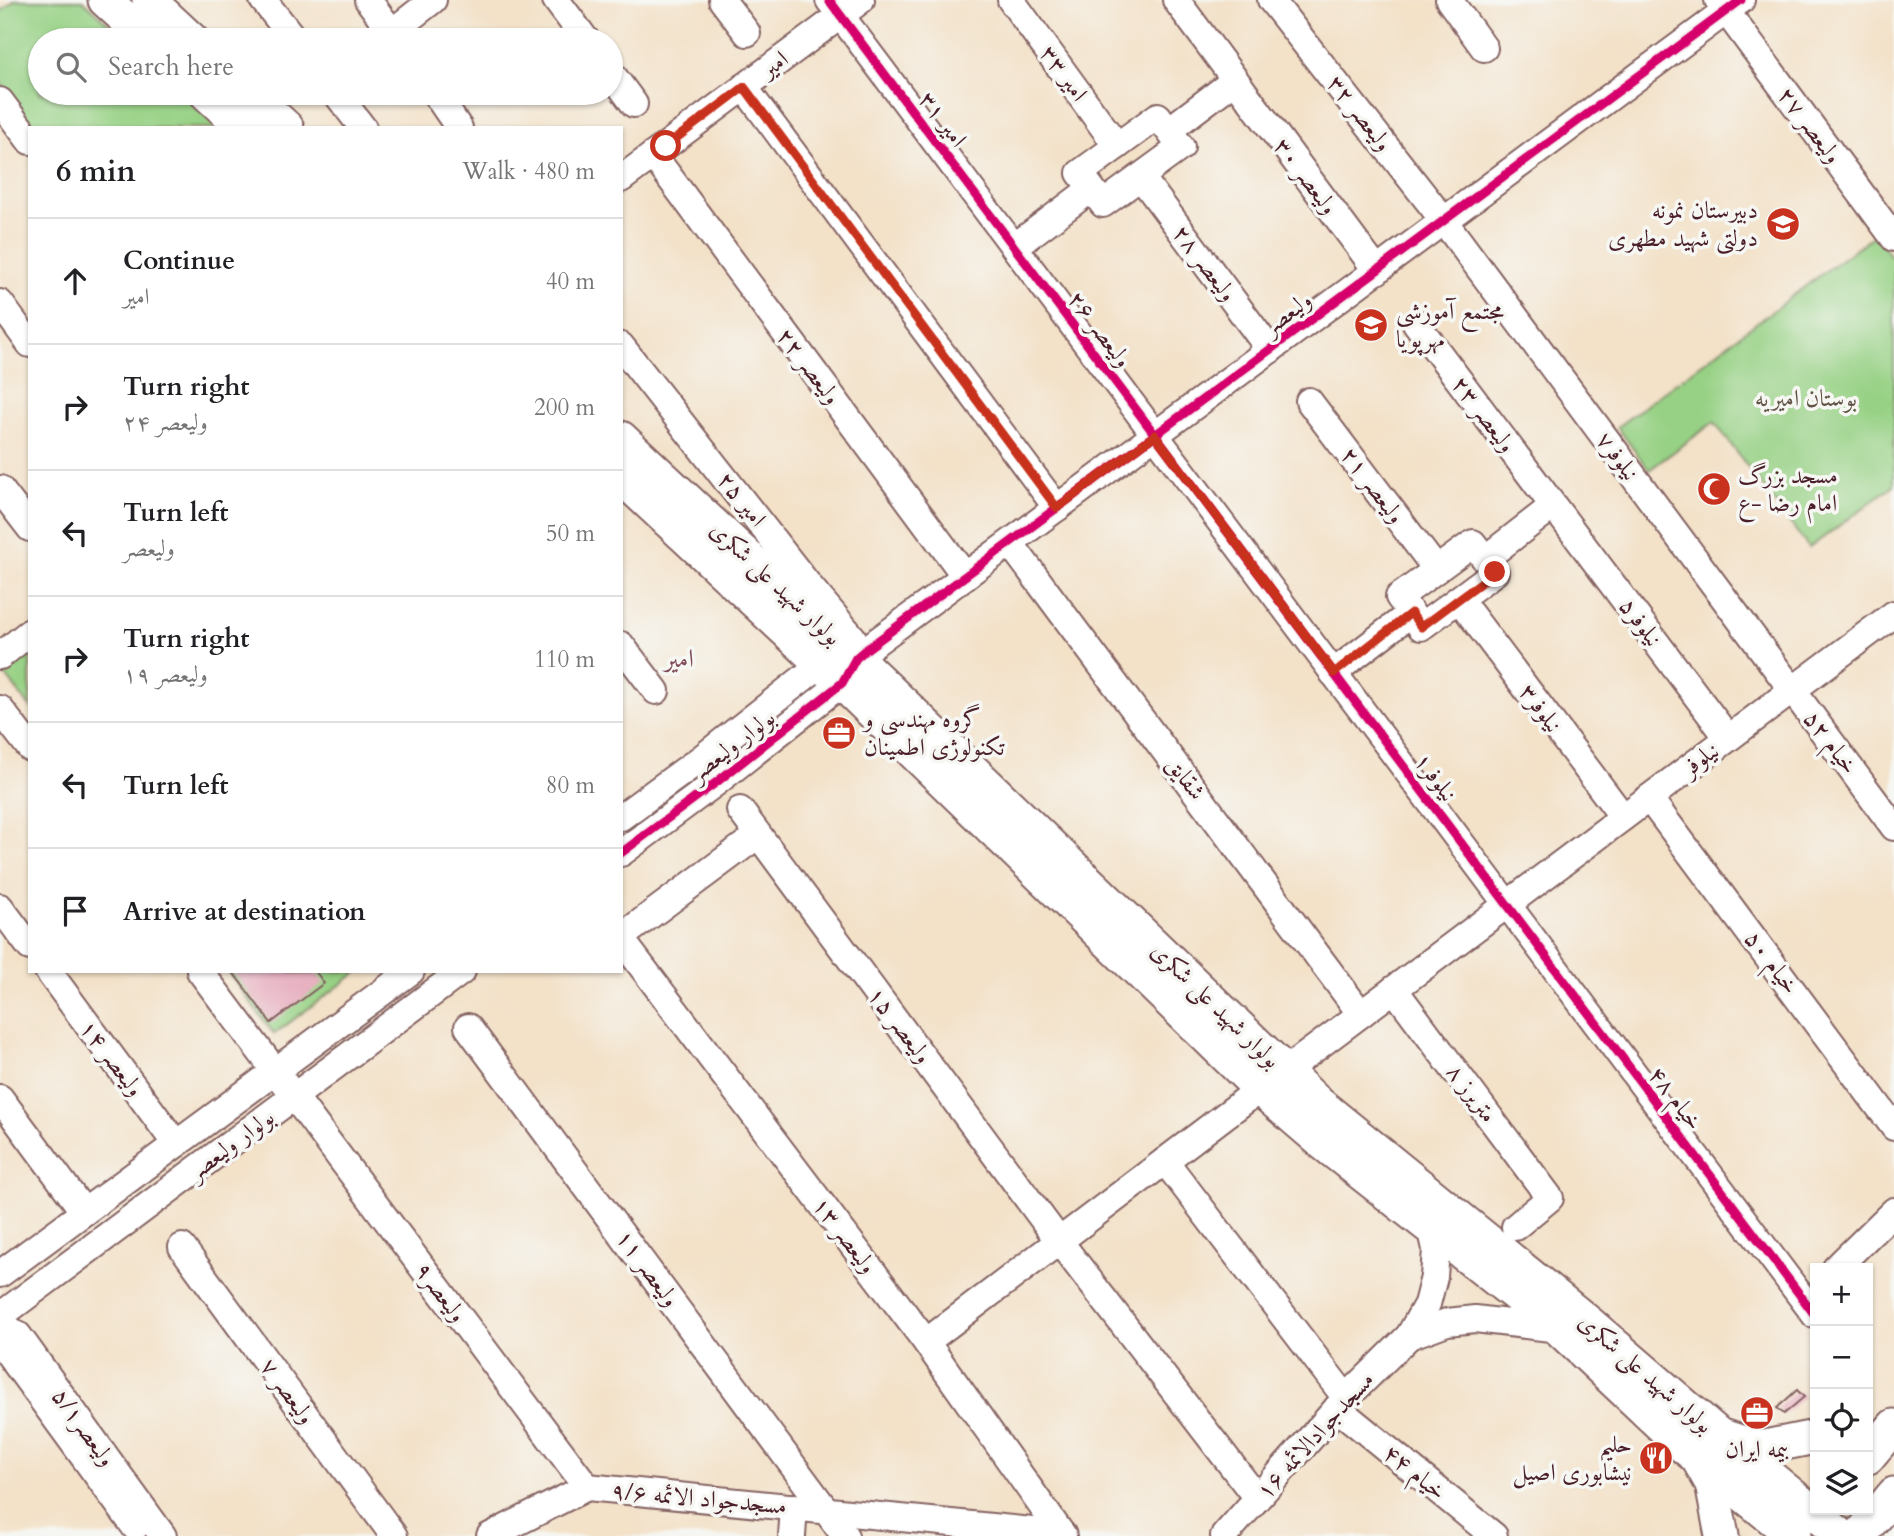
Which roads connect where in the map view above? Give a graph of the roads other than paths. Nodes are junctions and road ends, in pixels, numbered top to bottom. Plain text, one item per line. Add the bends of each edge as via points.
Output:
1 (105, 0) edge
2 (149, 0) edge
3 (263, 0) edge
4 (368, 0) edge
5 (433, 0) edge
6 (556, 0) edge
7 (722, 0) edge
8 (1011, 0) edge
9 (1176, 0) edge
10 (1449, 0) edge
11 (1273, 3) edge
12 (1728, 4) edge
13 (843, 5) edge
14 (136, 28) edge
15 (179, 28) edge
16 (285, 28) edge
17 (389, 28) edge
18 (403, 28) edge
19 (577, 28) edge
20 (747, 33) dead end
21 (1484, 48) dead end
22 (1235, 80) junction
23 (744, 87) junction
24 (623, 89) edge
25 (0, 101) edge
26 (634, 104) dead end
27 (219, 105) edge
28 (262, 105) edge
29 (345, 105) edge
30 (443, 105) edge
31 (242, 126) edge
32 (285, 126) edge
33 (361, 126) edge
34 (458, 126) edge
35 (1169, 130) junction
36 (28, 138) edge
37 (1117, 146) junction
38 (653, 155) junction
39 (623, 177) edge
40 (1141, 177) junction
41 (1091, 189) junction
42 (1444, 221) junction
43 (1894, 238) edge
44 (1014, 247) junction
45 (1377, 271) junction
46 (0, 303) edge
47 (1416, 323) dead end
48 (28, 341) edge
49 (623, 349) edge
50 (1270, 349) junction
51 (1309, 401) dead end
52 (1155, 435) junction
53 (623, 440) edge
54 (623, 479) edge
55 (0, 489) edge
56 (1553, 506) junction
57 (1057, 508) junction
58 (28, 525) edge
59 (1010, 543) junction
60 (1485, 559) junction
61 (1436, 569) junction
62 (965, 576) junction
63 (1459, 599) junction
64 (1411, 613) junction
65 (1894, 614) edge
66 (28, 634) edge
67 (623, 648) edge
68 (0, 656) edge
69 (846, 664) junction
70 (1334, 673) junction
71 (1792, 690) junction
72 (656, 691) dead end
73 (0, 709) edge
74 (1728, 738) junction
75 (28, 745) edge
76 (1649, 798) junction
77 (740, 810) dead end
78 (623, 816) edge
79 (1623, 817) junction
80 (1894, 827) edge
81 (758, 835) junction
82 (623, 852) edge
83 (1507, 904) junction
84 (0, 907) edge
85 (623, 936) edge
86 (623, 941) edge
87 (28, 944) edge
88 (49, 973) edge
89 (202, 973) edge
90 (408, 973) edge
91 (459, 973) edge
92 (1394, 989) junction
93 (1361, 1014) junction
94 (468, 1027) dead end
95 (275, 1071) junction
96 (1273, 1080) junction
97 (295, 1096) junction
98 (0, 1098) edge
99 (1894, 1126) edge
100 (176, 1144) junction
101 (1165, 1161) junction
102 (1894, 1211) edge
103 (84, 1212) junction
104 (1431, 1227) junction
105 (1515, 1227) dead end
106 (1059, 1241) junction
107 (182, 1247) dead end
108 (1841, 1263) edge
109 (0, 1273) edge
110 (1810, 1301) edge
111 (0, 1316) edge
112 (0, 1323) edge
113 (1559, 1329) junction
114 (1409, 1336) junction
115 (0, 1338) edge
116 (926, 1342) junction
117 (1341, 1403) junction
118 (1894, 1414) edge
119 (1873, 1421) edge
120 (1894, 1426) edge
121 (1810, 1438) edge
122 (1709, 1447) junction
123 (1872, 1452) edge
124 (587, 1487) junction
125 (1894, 1494) edge
126 (1257, 1498) junction
127 (793, 1507) junction
128 (826, 1510) junction
129 (1808, 1524) edge
130 (1062, 1535) edge
131 (141, 1536) edge
132 (163, 1536) edge
133 (394, 1536) edge
134 (490, 1536) edge
135 (792, 1536) edge
136 (845, 1536) edge
137 (1224, 1536) edge
138 (1494, 1536) edge
139 (1721, 1536) edge
140 (1842, 1536) edge
141 (1859, 1536) edge

1 - 14 main road
2 - 15 main road
3 - 16 street
4 - 17 street
5 - 18 street
6 - 19 street
7 - 20 street
8 - 37 street, امیر ۳۳
9 - 22 street, ولیعصر ۳۰
10 - 21 street
11 - 42 street, ولیعصر ۳۲
12 - 42 street, ولیعصر
12 - 43 street, ولیعصر ۲۷
13 - 23 street, امیر
13 - 44 street, امیر ۳۱
22 - 35 street
22 - 45 street, ولیعصر ۳۰
23 - 38 street, امیر
23 - 57 street
24 - 26 street
25 - 36 street
27 - 31 main road
28 - 32 main road
29 - 33 street
30 - 34 street
35 - 37 street via 1158,116
35 - 40 street via 1181,147
37 - 41 street via 1080,173
38 - 39 street, امیر
38 - 62 street, ولیعصر ۲۲
40 - 41 street via 1103,204
40 - 50 street, ولیعصر ۲۸
41 - 44 street
42 - 45 street, ولیعصر
42 - 71 street, نیلوفر۷
44 - 52 street, ولیعصر ۲۶
45 - 50 street, ولیعصر
46 - 48 street
47 - 56 street, ولیعصر ۲۳
49 - 69 street, امیر ۲۵ via 810,587
50 - 52 street, ولیعصر
51 - 61 street, ولیعصر ۲۱
52 - 57 street, ولیعصر
52 - 70 street, ولیعصر ۲۶
53 - 69 main road, بولوار شهید علی شکری
54 - 69 main road, بولوار شهید علی شکری
55 - 58 street
56 - 60 street
56 - 74 street, نیلوفر۵
57 - 59 street, ولیعصر
59 - 62 street, ولیعصر
59 - 93 street, شقایق
60 - 61 street via 1473,542
60 - 63 street via 1495,572
61 - 64 street via 1399,597
62 - 69 street, ولیعصر
63 - 64 street via 1421,627
63 - 79 street, نیلوفر۳
64 - 70 street
65 - 71 street, نیلوفر
66 - 68 street
67 - 72 street
69 - 78 street, بولوار ولیعصر
69 - 82 street, بولوار ولیعصر via 718,781
69 - 96 main road, بولوار شهید علی شکری
70 - 83 street, نیلوفر۱
71 - 74 street, نیلوفر
71 - 80 street, خیام ۵۲
73 - 75 street
74 - 76 street, نیلوفر
76 - 79 street, نیلوفر
76 - 99 street, خیام ۵۰
77 - 81 street, ولیعصر ۱۵
79 - 83 street, نیلوفر
81 - 85 street
81 - 106 street, ولیعصر ۱۵
83 - 92 street, نیلوفر
83 - 110 street, خیام ۴۸
84 - 87 street
86 - 116 street, ولیعصر ۱۳
88 - 100 street, ولیعصر ۱۴
89 - 95 street, ولیعصر۹
90 - 95 street, بولوار ولیعصر
91 - 97 street, بولوار ولیعصر
92 - 93 street, نیلوفر
92 - 105 street, ۸ متریرز via 1550,1198
93 - 96 street, نیلوفر
94 - 128 street, ولیعصر ۱۱
95 - 97 street, ولیعصر۹
95 - 100 street, بولوار ولیعصر
96 - 101 street, نیلوفر
96 - 104 main road, بولوار شهید علی شکری via 1324,1144
96 - 122 main road, بولوار شهید علی شکری via 1317,1102 1589,1323
97 - 111 street, بولوار ولیعصر
97 - 124 street, ولیعصر۹
98 - 103 street
100 - 103 street, بولوار ولیعصر
101 - 106 street, نیلوفر
101 - 117 street, خیام ۴۴
102 - 108 street
103 - 109 street, بولوار ولیعصر
104 - 113 main road, بولوار شهید علی شکری
104 - 114 street via 1436,1249 1434,1277 1427,1304
106 - 116 street, نیلوفر
106 - 126 street, ولیعصر ۱۵
107 - 133 street, ولیعصر ۷
112 - 132 street, ولیعصر۵/۱ via 18,1335
113 - 114 street via 1475,1319 1447,1322
113 - 122 main road, بولوار شهید علی شکری
114 - 117 street, مسجدجوادالائمه ۱۶
115 - 131 street, ولیعصر۵/۱
116 - 130 street, ولیعصر ۱۳
117 - 126 street, مسجدجوادالائمه ۱۶
117 - 138 street, خیام ۴۴
118 - 119 main road
120 - 123 main road
121 - 122 main road via 1765,1447
122 - 129 main road, بولوار شهید علی شکری
122 - 139 main road
124 - 127 street, مسجدجواد الائمه ۹/۶
124 - 134 street
125 - 141 main road
126 - 137 street, مسجدجوادالائمه ۱۶
127 - 128 street, مسجدجواد الائمه ۹/۶
127 - 135 street
128 - 130 street, مسجدجواد الائمه ۹/۶
128 - 136 street, ولیعصر ۱۱
129 - 140 main road, بولوار شهید علی شکری

